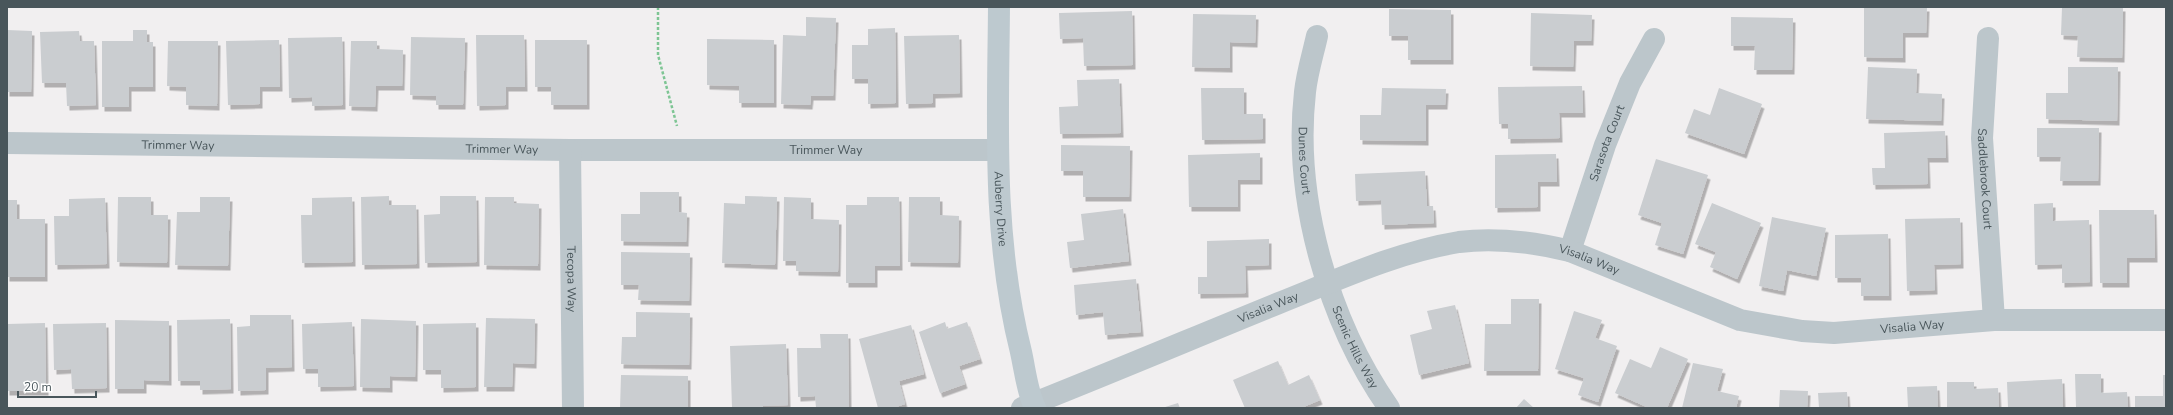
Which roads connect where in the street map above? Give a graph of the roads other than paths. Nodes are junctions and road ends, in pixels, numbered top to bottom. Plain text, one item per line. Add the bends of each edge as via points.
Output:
1 (999, 7) edge
2 (1316, 36) dead end
3 (1988, 38) dead end
4 (1654, 39) dead end
5 (7, 143) edge
6 (570, 150) junction
7 (997, 150) junction
8 (1570, 252) junction
9 (1327, 284) junction
10 (1994, 320) junction
11 (2166, 320) edge
12 (1030, 406) edge
13 (573, 408) edge
14 (1389, 408) edge

1 - 7 street, Auberry Drive
2 - 9 street, Dunes Court via 1305,91 1303,151 1311,220
3 - 10 street, Saddlebrook Court via 1982,138
4 - 8 street, Sarasota Court via 1630,83 1605,145
5 - 6 street, Trimmer Way
6 - 7 street, Trimmer Way
6 - 13 street, Tecopa Way
7 - 12 street, Auberry Drive via 1001,236 1012,316
8 - 9 street, Visalia Way via 1542,244 1515,241 1461,242 1407,254
8 - 10 street, Visalia Way via 1710,309 1770,327 1834,333
9 - 12 street, Visalia Way
9 - 14 street, Scenic Hills Way via 1352,344
10 - 11 street, Visalia Way

